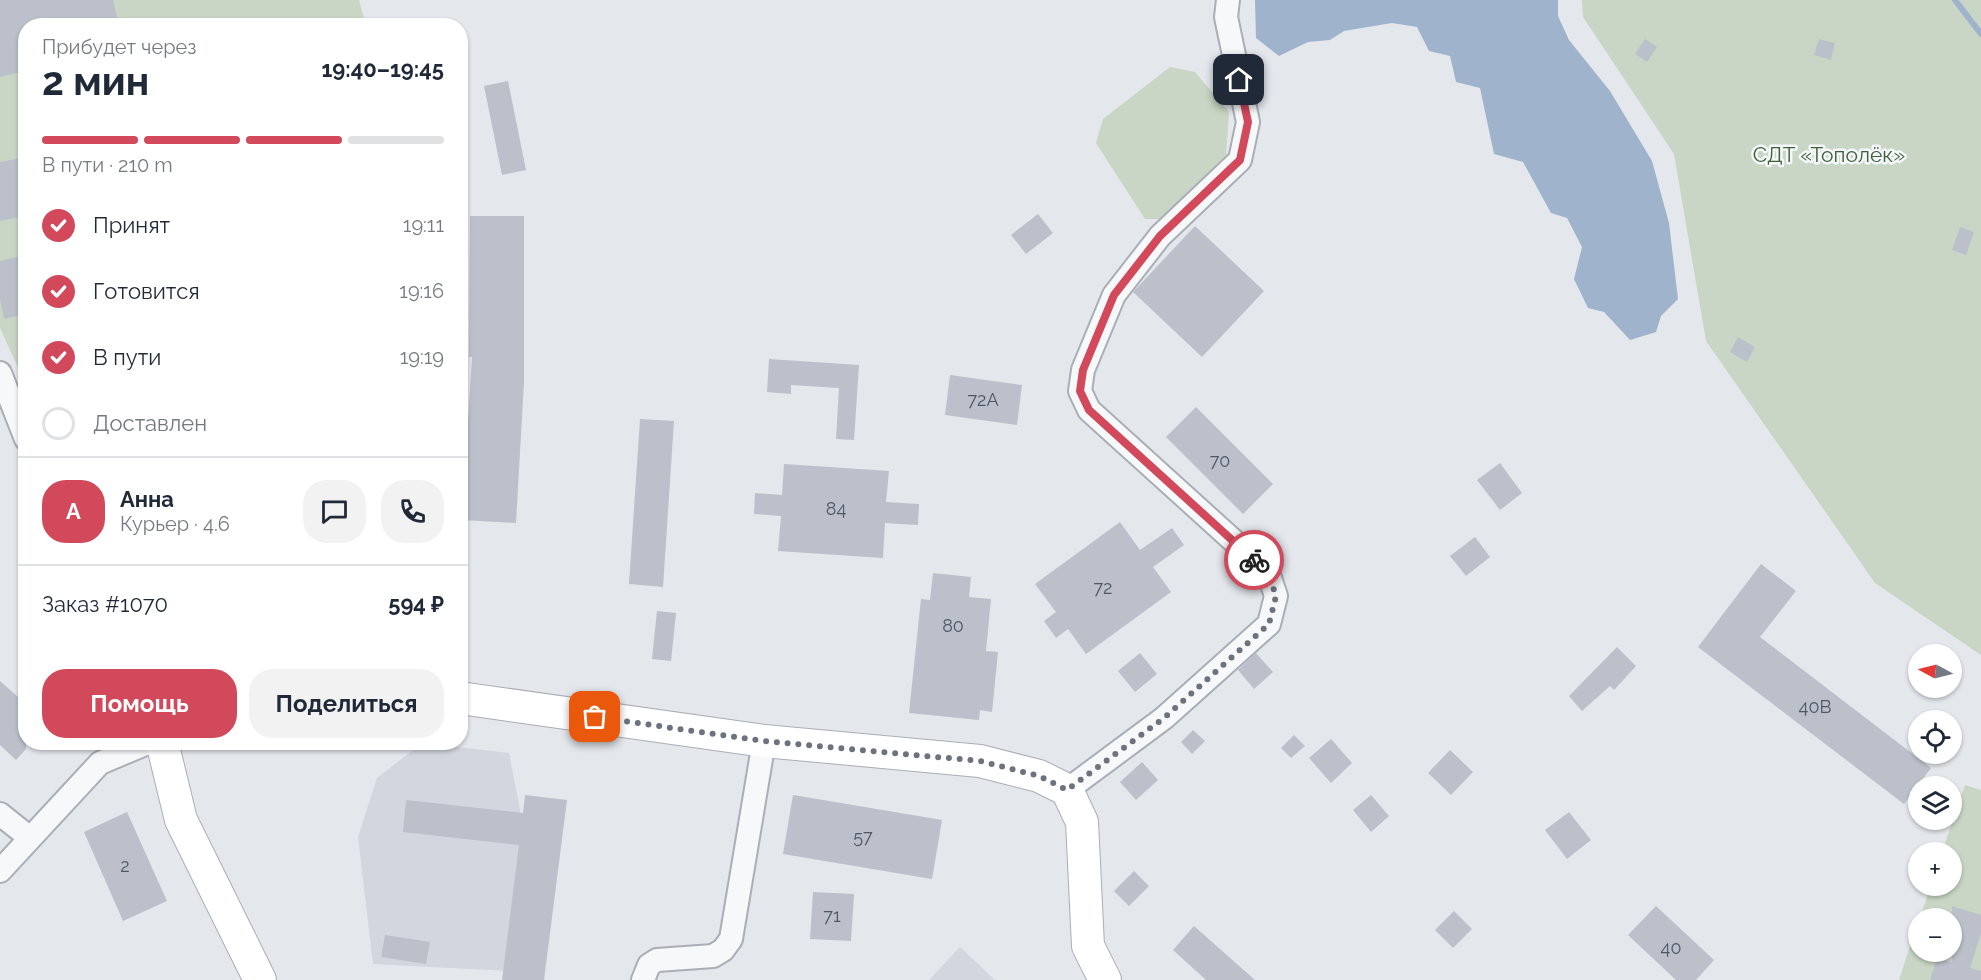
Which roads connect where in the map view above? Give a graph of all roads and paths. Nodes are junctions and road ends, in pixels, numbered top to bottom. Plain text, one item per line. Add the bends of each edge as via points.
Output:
1 (1228, 0) edge
2 (0, 373) edge
3 (18, 419) edge
4 (468, 699) edge
5 (764, 741) junction
6 (131, 750) edge
7 (164, 750) edge
8 (1067, 790) junction
9 (0, 814) edge
10 (30, 838) junction
11 (0, 871) edge
12 (260, 980) edge
13 (643, 980) edge
14 (1105, 980) edge

1 - 8 street via 1226,17 1248,122 1240,160 1160,236 1114,295 1083,370 1080,391 1089,410 1268,572 1276,596 1269,624 1164,718
2 - 3 street
4 - 5 street
5 - 8 street via 980,761 1039,776
5 - 13 street via 731,939 713,956 657,960 649,966
6 - 10 street via 100,763
7 - 12 street via 181,820
8 - 14 street via 1082,822 1088,946
9 - 10 street
10 - 11 street

